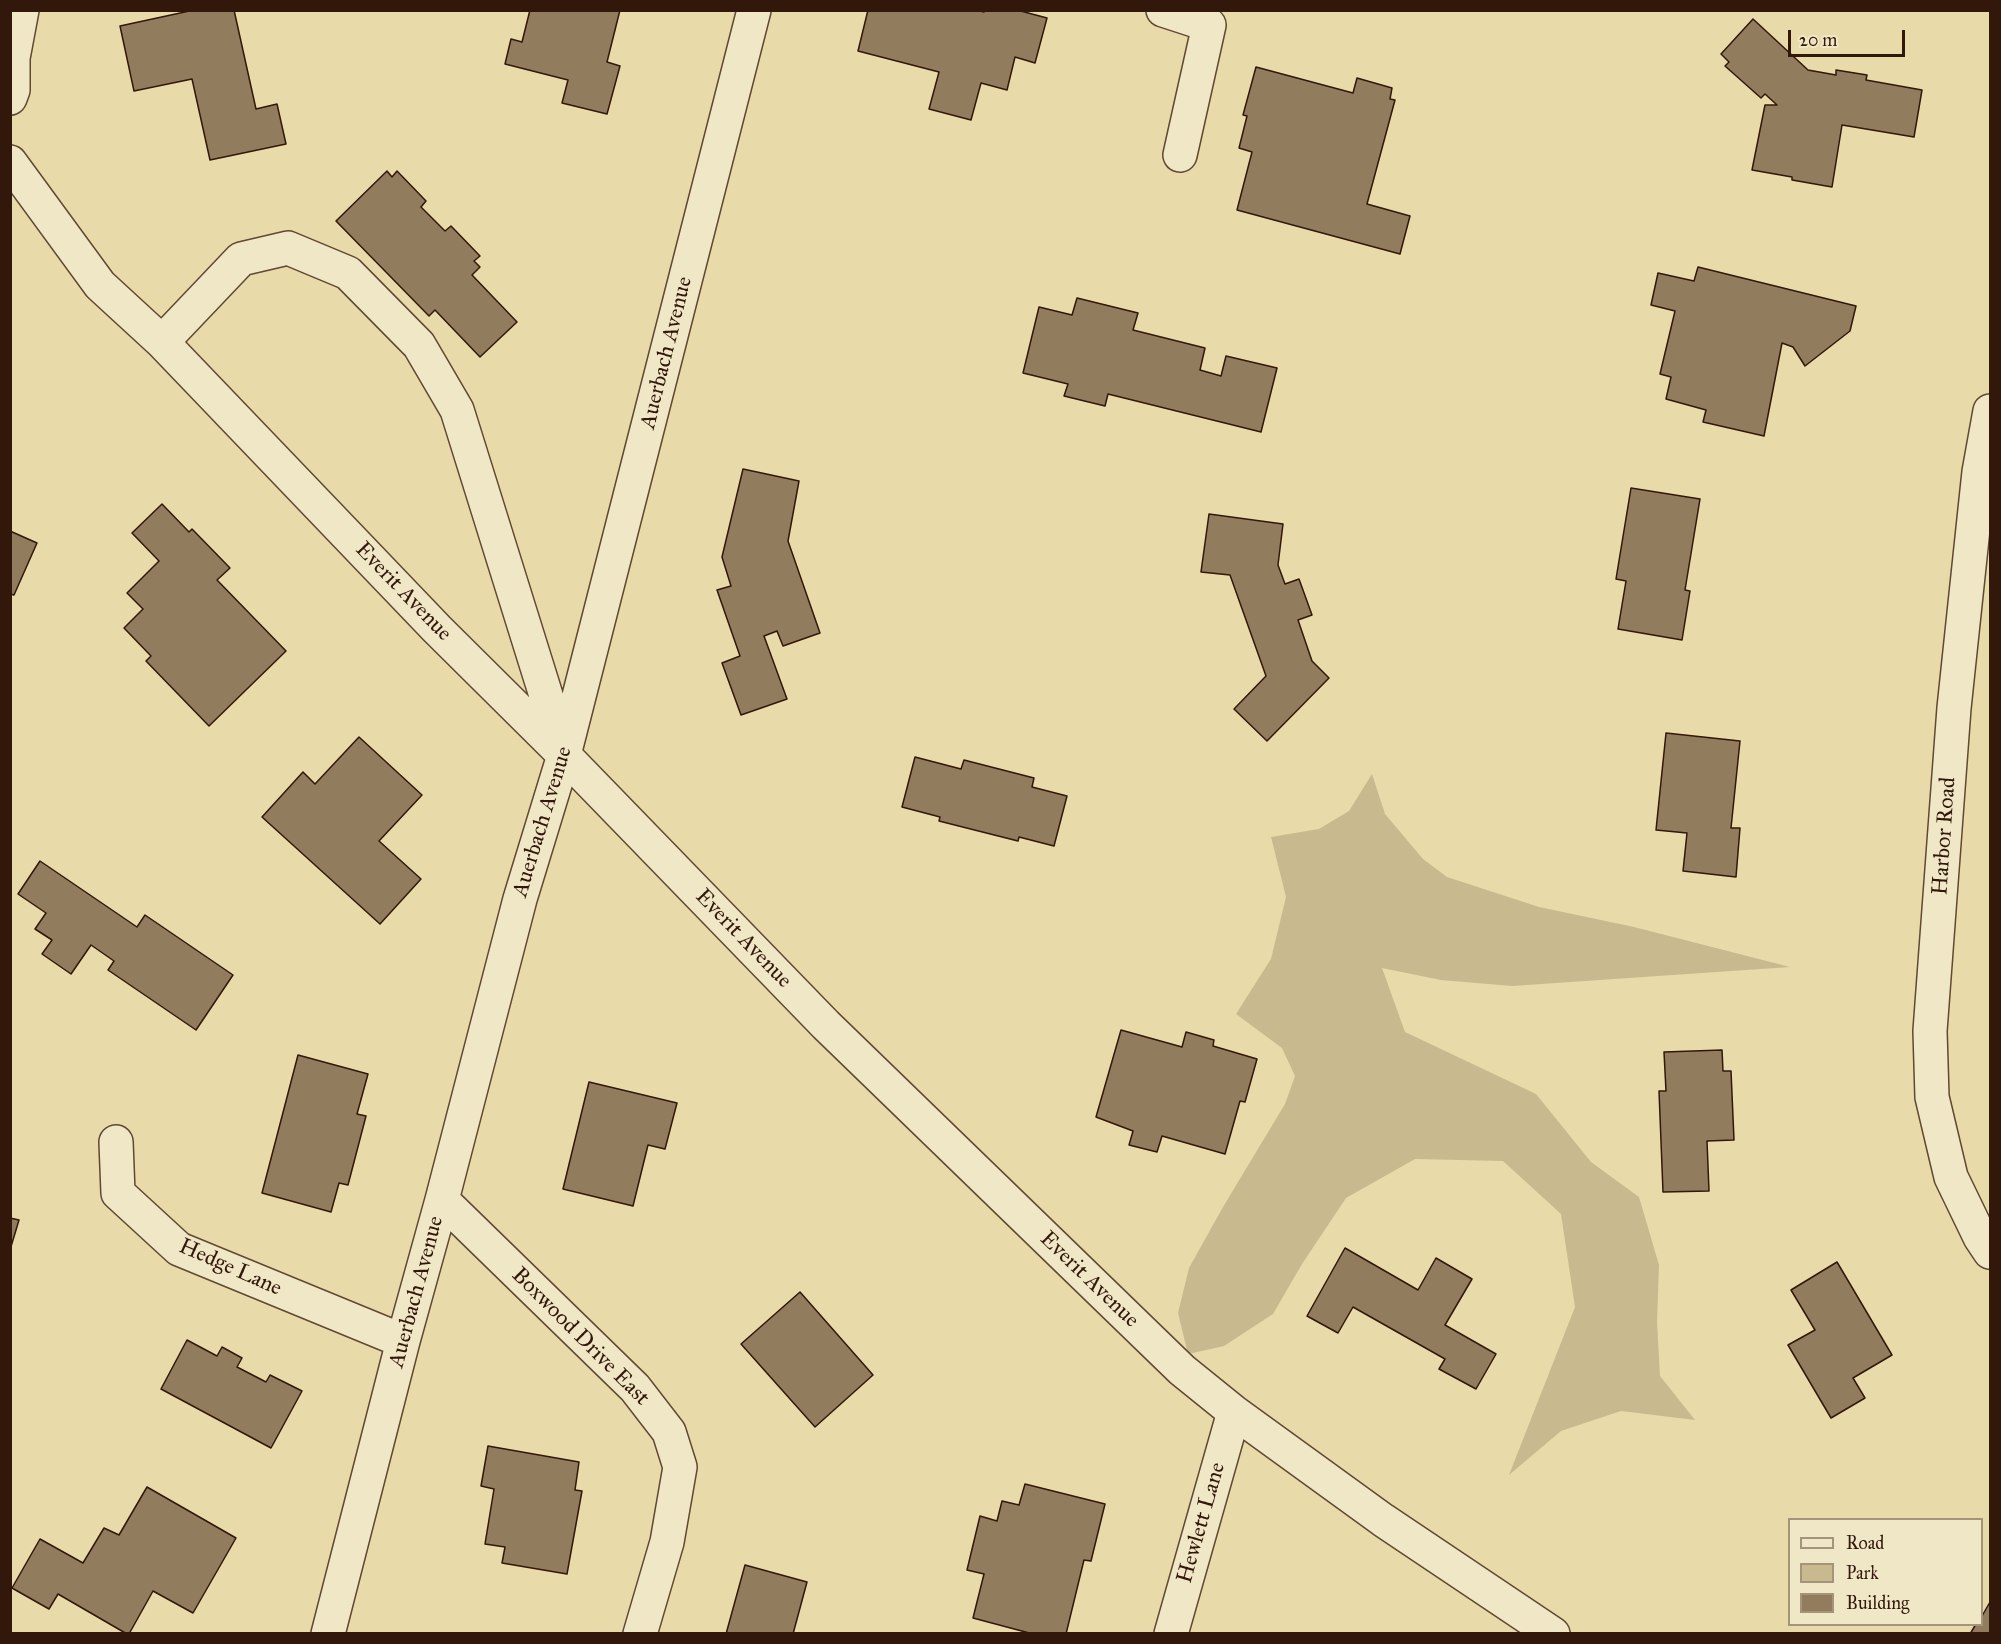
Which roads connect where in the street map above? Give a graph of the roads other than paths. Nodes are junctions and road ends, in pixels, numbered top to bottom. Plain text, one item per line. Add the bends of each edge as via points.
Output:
1 (22, 10) edge
2 (754, 10) edge
3 (1163, 10) edge
4 (10, 98) edge
5 (1180, 155) dead end
6 (10, 162) edge
7 (162, 342) junction
8 (1990, 411) edge
9 (564, 755) junction
10 (116, 1142) dead end
11 (442, 1200) junction
12 (1990, 1251) edge
13 (403, 1341) junction
14 (1234, 1412) junction
15 (328, 1634) edge
16 (640, 1634) edge
17 (1171, 1634) edge
18 (1552, 1634) edge

1 - 4 street
2 - 9 street, Auerbach Avenue
3 - 5 street via 1209,25
6 - 7 street, Everit Avenue via 100,285
7 - 9 street, Everit Avenue via 437,629
7 - 9 street via 241,259 288,248 348,273 419,345 457,410
8 - 12 street, Harbor Road via 1978,472 1954,708 1930,1030 1932,1097 1951,1178
9 - 11 street, Auerbach Avenue via 520,899
9 - 14 street, Everit Avenue via 826,1025 1174,1362
10 - 13 street, Hedge Lane via 118,1193 179,1249
11 - 13 street, Auerbach Avenue
11 - 16 street, Boxwood Drive East via 635,1388 669,1432 680,1467 667,1542
13 - 15 street, Auerbach Avenue
14 - 17 street, Hewlett Lane
14 - 18 street, Everit Avenue via 1383,1520

